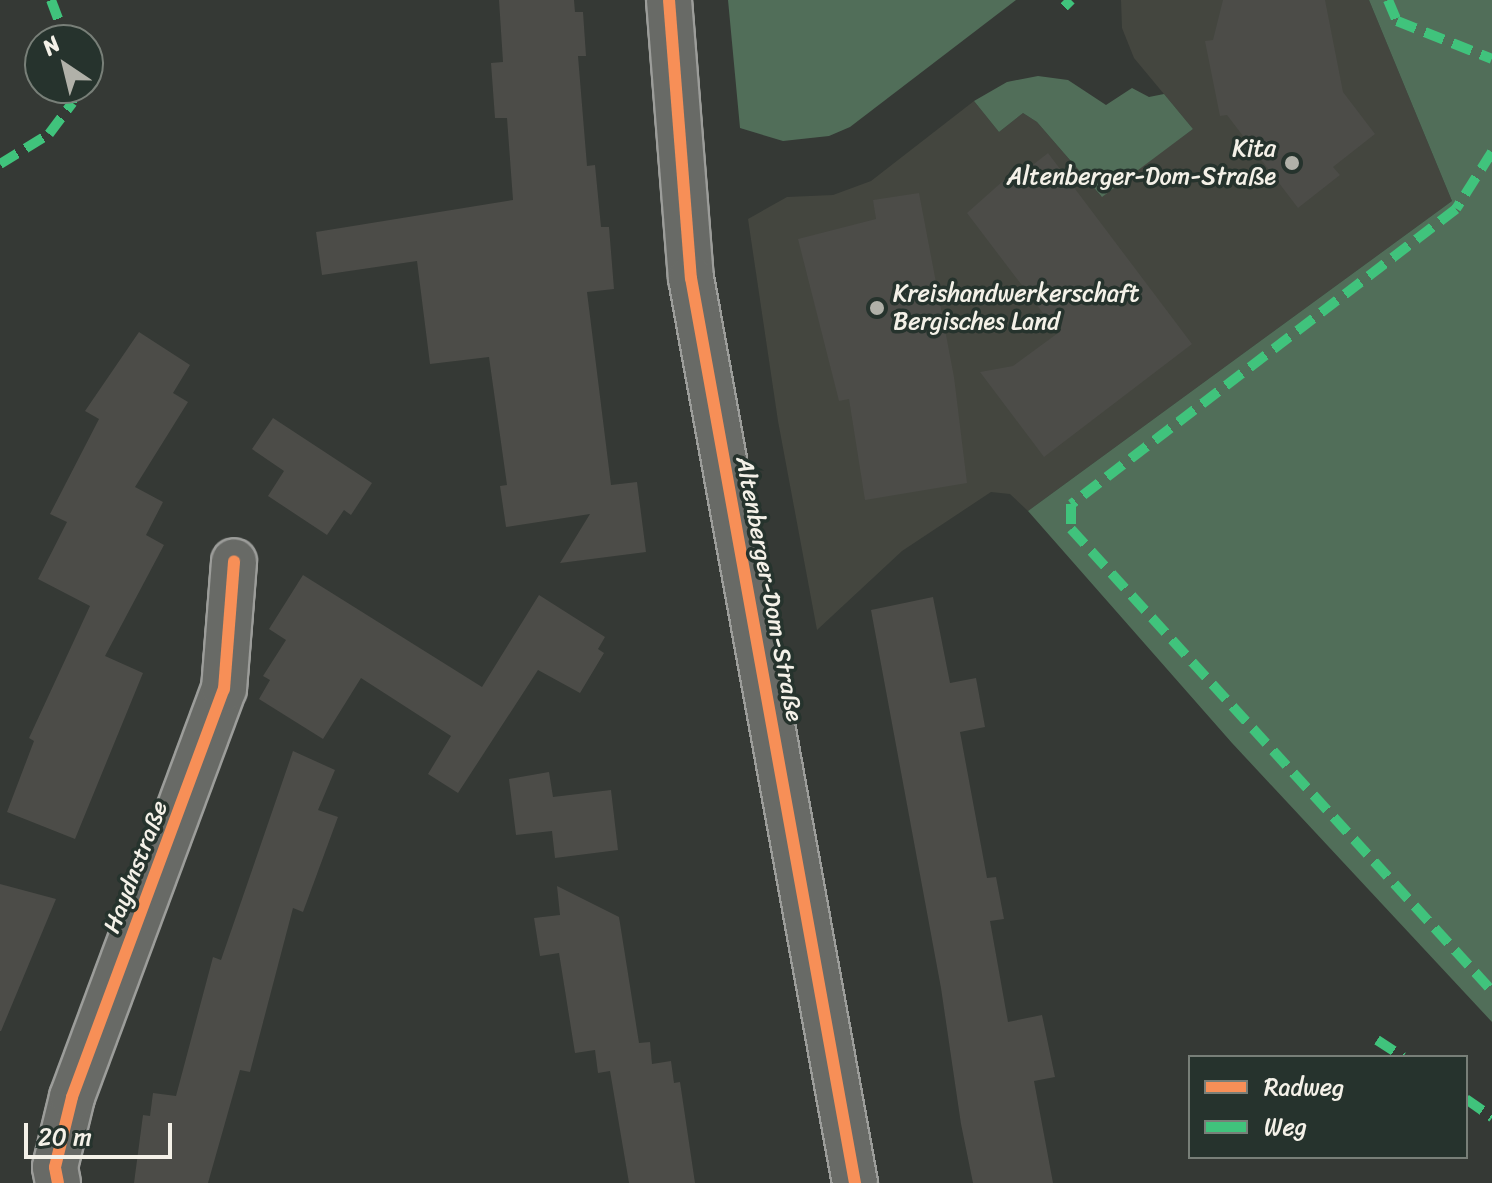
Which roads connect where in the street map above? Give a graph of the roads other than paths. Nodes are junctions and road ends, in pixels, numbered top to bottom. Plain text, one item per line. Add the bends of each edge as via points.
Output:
1 (669, 0) edge
2 (234, 561) dead end
3 (58, 1183) edge
4 (855, 1183) edge

1 - 4 main road, Altenberger-Dom-Straße via 691,278
2 - 3 main road, Haydnstraße via 224,689 72,1097 55,1167

